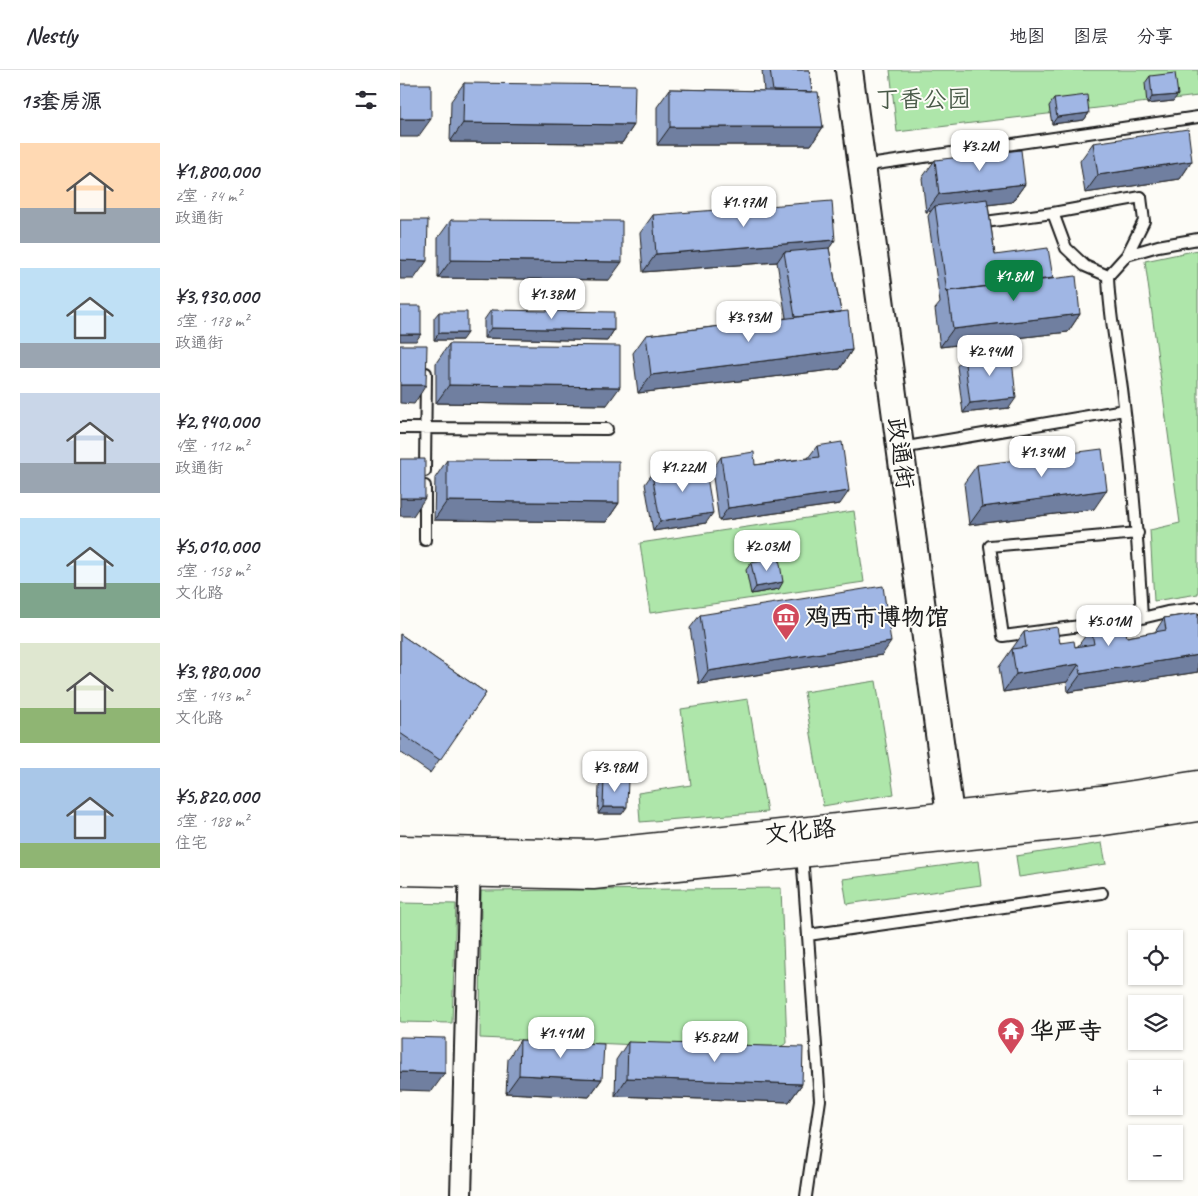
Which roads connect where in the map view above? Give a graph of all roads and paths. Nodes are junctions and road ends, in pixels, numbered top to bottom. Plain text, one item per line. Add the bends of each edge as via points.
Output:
1 (849, 70) edge
2 (1198, 118) edge
3 (862, 166) junction
4 (1053, 213) junction
5 (985, 222) edge
6 (1198, 239) edge
7 (1127, 255) junction
8 (1108, 276) junction
9 (426, 365) edge
10 (1124, 410) junction
11 (400, 428) edge
12 (425, 428) junction
13 (607, 429) dead end
14 (900, 448) junction
15 (1138, 533) junction
16 (425, 540) dead end
17 (1198, 608) edge
18 (1142, 618) junction
19 (1198, 785) edge
20 (1198, 807) edge
21 (952, 826) junction
22 (400, 850) edge
23 (802, 853) junction
24 (470, 862) junction
25 (400, 871) edge
26 (1102, 893) dead end
27 (808, 935) junction
28 (461, 1196) edge
29 (806, 1196) edge

1 - 3 street, 政通街
2 - 3 lane
3 - 14 street, 政通街
4 - 5 lane
4 - 7 lane via 1141,197 1144,221
4 - 8 lane via 1066,248 1085,266
6 - 7 lane
7 - 8 lane
8 - 10 lane via 1109,306
9 - 12 lane
10 - 14 lane
10 - 15 lane
11 - 12 lane
12 - 13 lane
12 - 16 lane
14 - 21 street, 政通街
15 - 18 lane
15 - 18 lane via 990,546 1003,636
17 - 18 lane
19 - 21 main road, 文化路
20 - 21 main road, 文化路 via 1104,821
21 - 23 main road, 文化路
21 - 24 main road, 文化路
22 - 24 main road, 文化路
23 - 24 main road, 文化路 via 593,875
23 - 27 lane
24 - 25 main road, 文化路
24 - 28 street
26 - 27 lane
27 - 29 lane via 820,1100

